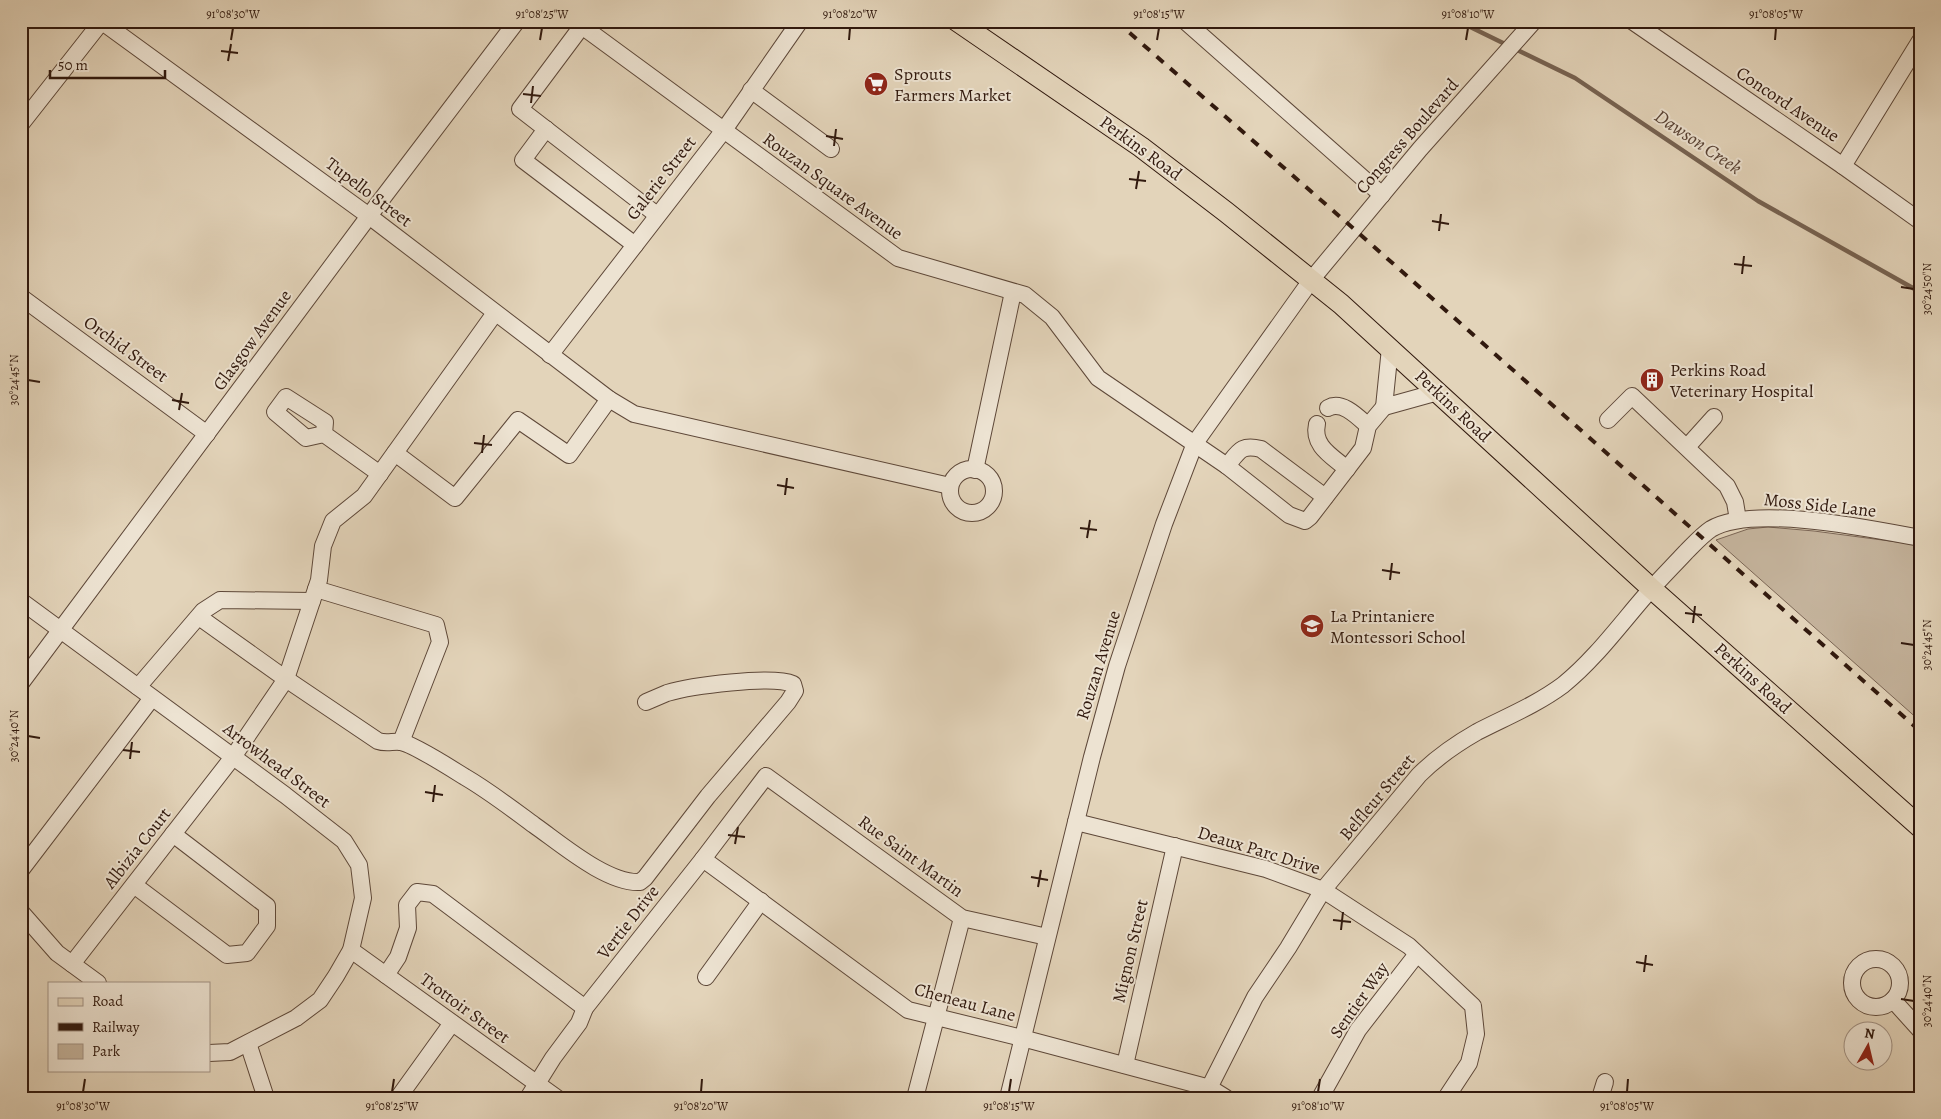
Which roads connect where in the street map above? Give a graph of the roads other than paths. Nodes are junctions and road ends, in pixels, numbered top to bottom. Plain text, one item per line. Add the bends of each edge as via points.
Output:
1 (102, 21) edge
2 (517, 21) edge
3 (800, 21) edge
4 (1185, 21) edge
5 (1534, 21) edge
6 (1632, 21) edge
7 (959, 22) edge
8 (578, 24) edge
9 (1920, 41) edge
10 (751, 90) junction
11 (21, 124) edge
12 (546, 129) junction
13 (724, 130) junction
14 (831, 149) dead end
15 (1843, 166) junction
16 (1382, 196) junction
17 (657, 215) junction
18 (368, 216) junction
19 (1920, 221) edge
20 (635, 245) junction
21 (1312, 279) junction
22 (1013, 292) junction
23 (21, 297) edge
24 (495, 314) junction
25 (1390, 348) junction
26 (550, 355) junction
27 (1438, 392) junction
28 (609, 400) junction
29 (1384, 407) junction
30 (1328, 408) dead end
31 (1714, 417) dead end
32 (1608, 420) dead end
33 (1316, 424) dead end
34 (1368, 426) junction
35 (208, 434) junction
36 (324, 434) dead end
37 (1195, 443) junction
38 (1687, 447) junction
39 (395, 453) junction
40 (1227, 466) junction
41 (1347, 469) junction
42 (975, 470) junction
43 (380, 474) junction
44 (950, 486) junction
45 (1325, 497) junction
46 (1738, 520) junction
47 (1920, 538) edge
48 (1652, 588) junction
49 (314, 595) junction
50 (21, 601) edge
51 (199, 617) junction
52 (60, 630) junction
53 (286, 679) junction
54 (21, 683) edge
55 (138, 687) junction
56 (152, 698) junction
57 (646, 702) dead end
58 (401, 742) junction
59 (233, 757) junction
60 (766, 776) joint
61 (1076, 822) junction
62 (1920, 827) edge
63 (173, 834) junction
64 (1175, 846) junction
65 (703, 859) junction
66 (21, 870) edge
67 (134, 885) junction
68 (1323, 890) junction
69 (761, 901) junction
70 (21, 912) edge
71 (962, 918) junction
72 (1047, 938) junction
73 (350, 950) junction
74 (1417, 954) junction
75 (72, 964) junction
76 (386, 975) junction
77 (706, 977) dead end
78 (97, 982) edge
79 (1893, 1000) dead end
80 (586, 1008) junction
81 (935, 1018) junction
82 (452, 1023) junction
83 (1920, 1030) edge
84 (1022, 1038) junction
85 (248, 1042) junction
86 (210, 1053) edge
87 (1125, 1065) junction
88 (538, 1084) junction
89 (1207, 1093) edge
90 (266, 1098) edge
91 (398, 1098) edge
92 (528, 1098) edge
93 (557, 1098) edge
94 (915, 1098) edge
95 (1008, 1098) edge
96 (1226, 1098) edge
97 (1320, 1098) edge
98 (1446, 1098) edge

1 - 11 street
1 - 18 street, Tupello Street
2 - 18 street, Glasgow Avenue
3 - 10 street, Galerie Street
4 - 16 street
5 - 16 street, Congress Boulevard
6 - 15 street, Concord Avenue
7 - 21 main road, Perkins Road via 1141,147
8 - 12 street via 520,109
8 - 13 street, Rouzan Square Avenue
9 - 15 street
10 - 13 street, Galerie Street
10 - 14 street
12 - 17 street
12 - 20 street via 523,160
13 - 17 street, Galerie Street
13 - 22 street, Rouzan Square Avenue via 898,258
15 - 19 street, Concord Avenue
16 - 21 street, Congress Boulevard
17 - 20 street, Galerie Street
18 - 24 street, Tupello Street
18 - 35 street, Glasgow Avenue
20 - 26 street, Galerie Street
21 - 25 main road, Perkins Road
21 - 37 street, Rouzan Avenue
22 - 37 street, Rouzan Square Avenue via 1025,295 1052,317 1098,378
22 - 42 street
23 - 35 street, Orchid Street
24 - 26 street, Tupello Street
24 - 39 street, Albizia Court
25 - 27 main road, Perkins Road
25 - 29 street
26 - 28 street, Tupello Street
27 - 29 street
27 - 48 main road, Perkins Road
28 - 39 street via 569,455 518,420 455,498
28 - 44 street, Tupello Street via 634,414
29 - 34 street
30 - 34 street via 1339,406
31 - 38 street
32 - 38 street via 1632,396
33 - 41 street via 1319,444
34 - 41 street via 1363,448
35 - 52 street, Glasgow Avenue
36 - 43 street
37 - 40 street, Rouzan Square Avenue
37 - 61 street, Rouzan Avenue via 1164,524 1117,666
38 - 46 street via 1727,486 1736,502
39 - 43 street, Albizia Court
40 - 45 street via 1242,449 1250,446 1261,449
40 - 45 street, Rouzan Square Avenue via 1298,520 1310,517
41 - 45 street
42 - 44 street via 961,472
42 - 44 street via 988,476 994,490 985,509 972,514 958,509 950,497
43 - 49 street, Albizia Court via 364,496 333,522 323,546
46 - 47 street, Moss Side Lane via 1771,518
46 - 48 street, Moss Side Lane via 1721,524 1702,536
48 - 62 main road, Perkins Road
48 - 68 street, Belfleur Street via 1589,660 1563,684 1534,704 1476,733 1434,761
49 - 51 street via 220,600
49 - 53 street, Albizia Court
49 - 58 street via 436,625 440,642
50 - 52 street, Arrowhead Street
51 - 53 street
51 - 55 street
52 - 54 street, Glasgow Avenue
52 - 55 street, Arrowhead Street
53 - 58 street via 378,741 386,744
53 - 59 street, Albizia Court
55 - 56 street, Arrowhead Street
56 - 59 street, Arrowhead Street
56 - 66 street
57 - 58 street via 680,690 723,684 780,681 793,684 795,691 640,882 621,880 580,858 466,778
59 - 63 street, Albizia Court
59 - 73 street, Arrowhead Street via 344,841 359,865 363,898
60 - 65 street, Vertie Drive
60 - 71 street, Rue Saint Martin
61 - 64 street, Deaux Parc Drive
61 - 72 street, Rouzan Avenue
63 - 67 street, Albizia Court
63 - 67 street via 267,906 268,926 247,954 227,954
64 - 68 street, Deaux Parc Drive via 1266,869
64 - 87 street, Mignon Street
65 - 69 street, Cheneau Lane
65 - 80 street, Vertie Drive
67 - 75 street, Albizia Court
68 - 74 street, Deaux Parc Drive
68 - 89 street, Belfleur Street via 1255,998
69 - 77 street
69 - 81 street, Cheneau Lane via 908,1010
70 - 75 street via 57,954
71 - 72 street, Rue Saint Martin
71 - 81 street
72 - 84 street, Rouzan Avenue
73 - 76 street, Trottoir Street
73 - 85 street, Arrowhead Street via 320,1000 296,1018
74 - 97 street, Sentier Way via 1358,1030
74 - 98 street, Deaux Parc Drive via 1473,1006 1476,1034 1469,1063
75 - 78 street
76 - 80 street via 398,958 408,928 407,905 417,892 433,894
76 - 82 street, Trottoir Street
79 - 83 street
80 - 88 street, Vertie Drive
81 - 84 street, Cheneau Lane
81 - 94 street
82 - 88 street, Trottoir Street
82 - 91 street
84 - 87 street, Cheneau Lane
84 - 95 street, Rouzan Avenue
85 - 86 street, Arrowhead Street via 230,1052
85 - 90 street
87 - 89 street, Cheneau Lane
88 - 92 street, Vertie Drive
88 - 93 street, Trottoir Street
89 - 96 street, Cheneau Lane

